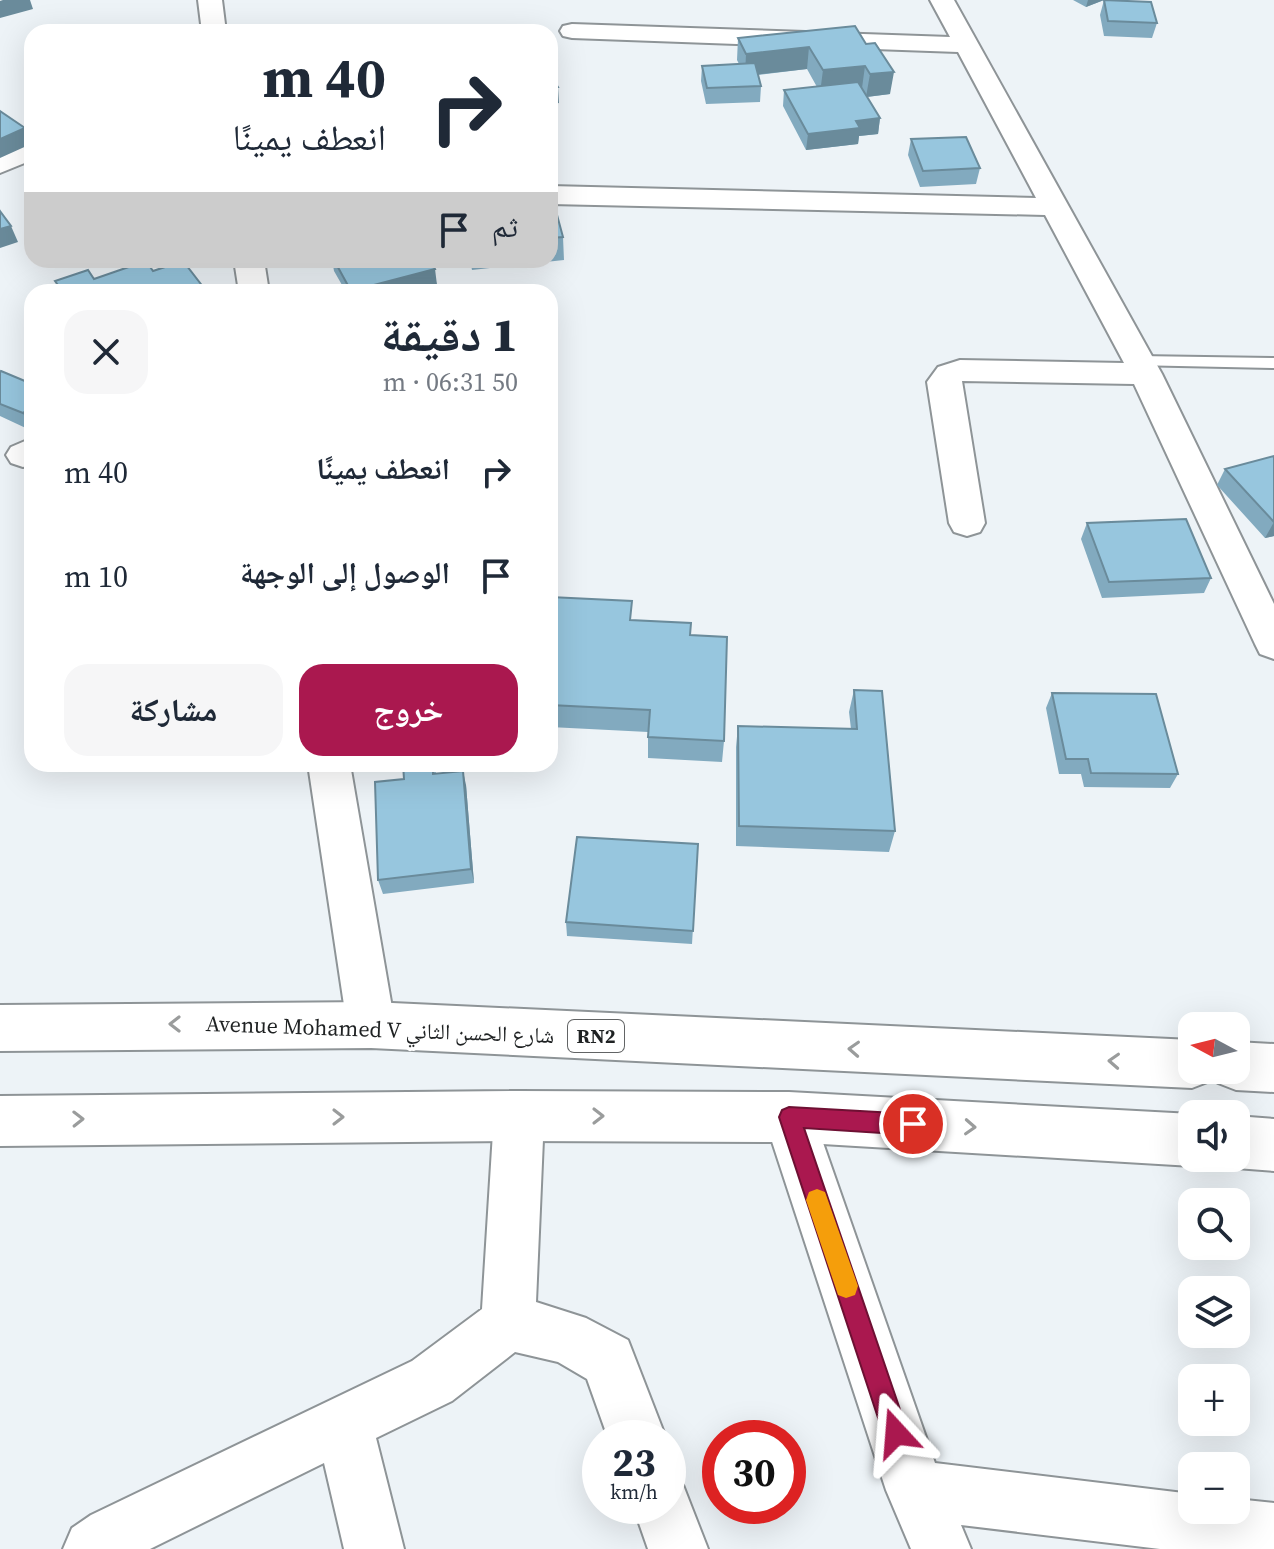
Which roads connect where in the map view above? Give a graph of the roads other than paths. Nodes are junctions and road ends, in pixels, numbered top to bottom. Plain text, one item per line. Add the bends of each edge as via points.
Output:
1 (210, 0) edge
2 (942, 0) edge
3 (213, 24) edge
4 (572, 31) dead end
5 (964, 45) junction
6 (24, 154) edge
7 (0, 165) edge
8 (558, 195) edge
9 (1053, 207) junction
10 (1274, 363) edge
11 (1142, 367) junction
12 (967, 523) dead end
13 (1274, 644) edge
14 (330, 772) edge
15 (371, 1025) junction
16 (0, 1028) edge
17 (1178, 1063) edge
18 (1250, 1067) edge
19 (1274, 1068) edge
20 (519, 1116) junction
21 (789, 1117) junction
22 (0, 1121) edge
23 (1178, 1139) edge
24 (1250, 1143) edge
25 (1274, 1145) edge
26 (508, 1323) junction
27 (630, 1420) edge
28 (344, 1425) junction
29 (915, 1490) junction
30 (669, 1524) edge
31 (1274, 1533) edge
32 (93, 1549) edge
33 (374, 1549) edge
34 (678, 1549) edge
35 (941, 1549) edge

1 - 3 street
2 - 5 street
4 - 5 street
5 - 9 street
6 - 7 street
8 - 9 street
9 - 11 street
10 - 11 lane
11 - 12 street via 950,374 943,382
11 - 13 street
14 - 15 street
15 -> 16 highway, Avenue Mohamed V شارع الحسن الثاني / RN2
17 -> 15 highway, Avenue Mohamed V شارع الحسن الثاني / RN2
18 - 19 highway
20 -> 21 highway
22 -> 20 highway
20 - 26 street
21 -> 23 highway
21 - 29 street
24 - 25 highway
26 - 27 street via 567,1337 608,1360
26 - 28 street via 432,1381
28 - 32 street
28 - 33 street
29 - 31 street
29 - 35 street
30 - 34 street

